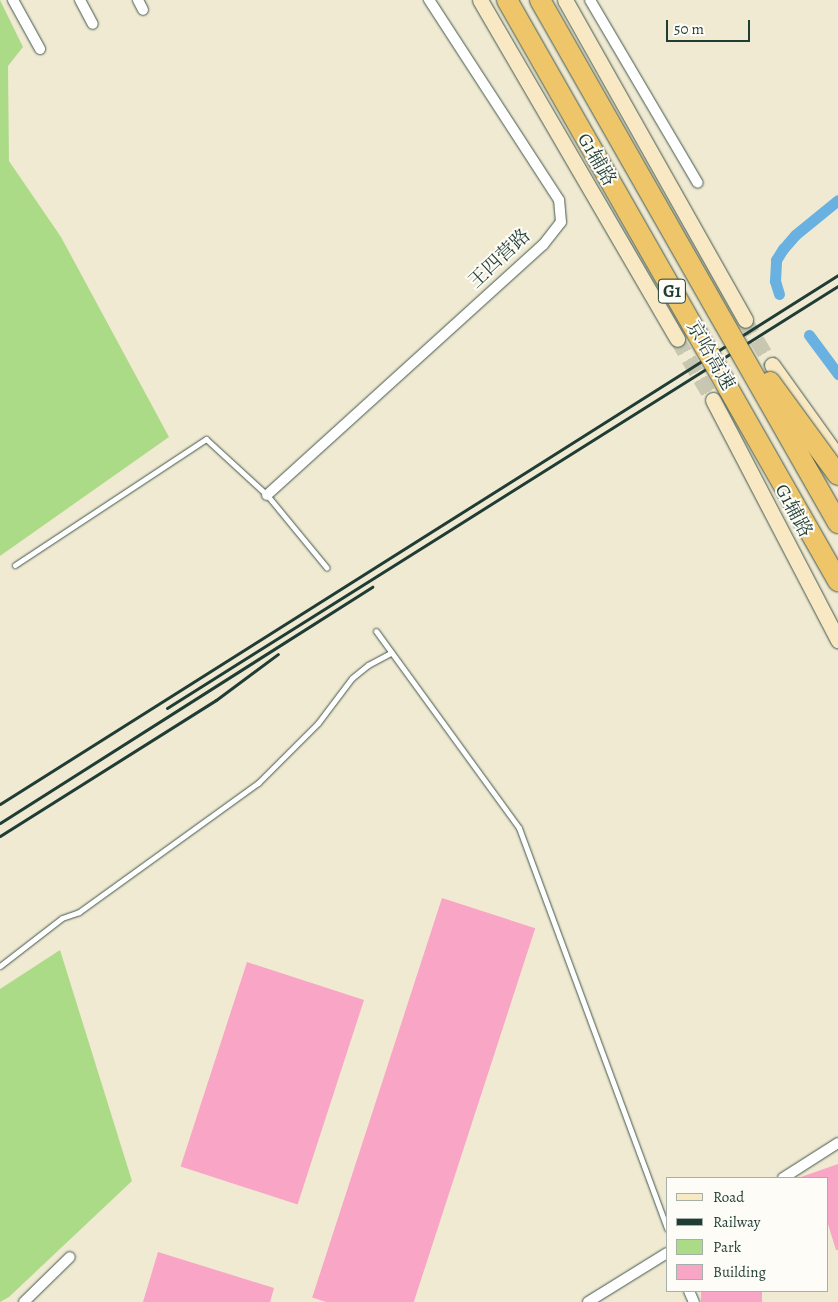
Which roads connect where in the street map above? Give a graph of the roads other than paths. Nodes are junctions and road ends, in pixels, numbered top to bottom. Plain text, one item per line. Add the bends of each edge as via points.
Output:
1 (13, 0) edge
2 (80, 0) edge
3 (138, 0) edge
4 (429, 0) edge
5 (480, 0) edge
6 (507, 0) edge
7 (540, 0) edge
8 (565, 0) edge
9 (590, 0) edge
10 (143, 10) dead end
11 (93, 24) dead end
12 (40, 49) dead end
13 (698, 182) dead end
14 (718, 312) junction
15 (744, 320) tunnel mouth
16 (677, 339) tunnel mouth
17 (772, 365) tunnel mouth
18 (713, 400) tunnel mouth
19 (838, 458) edge
20 (838, 476) edge
21 (268, 495) junction
22 (838, 523) edge
23 (15, 565) dead end
24 (327, 568) dead end
25 (838, 581) edge
26 (376, 631) dead end
27 (838, 640) edge
28 (391, 653) junction
29 (0, 966) edge
30 (838, 1143) edge
31 (785, 1177) edge
32 (666, 1226) edge
33 (666, 1254) edge
34 (70, 1257) dead end
35 (24, 1302) edge
36 (588, 1302) edge

1 - 12 street
2 - 11 street
3 - 10 street
4 - 21 street, 王四营路 via 559,200 562,222 543,245
5 - 16 main road, G1辅路
6 - 25 highway, 京哈高速 / G1, bridge
7 - 14 highway, 京哈高速 / G1, bridge
8 - 15 main road
9 - 13 street
14 - 20 highway, bridge
14 - 22 highway, 京哈高速 / G1, bridge
17 - 19 main road
18 - 27 main road, G1辅路
21 - 23 lane via 206,439
21 - 24 lane
26 - 28 lane
28 - 29 lane via 352,678 318,723 258,783 79,912 62,918
28 - 32 lane via 519,828
30 - 31 street
33 - 36 street
34 - 35 street

